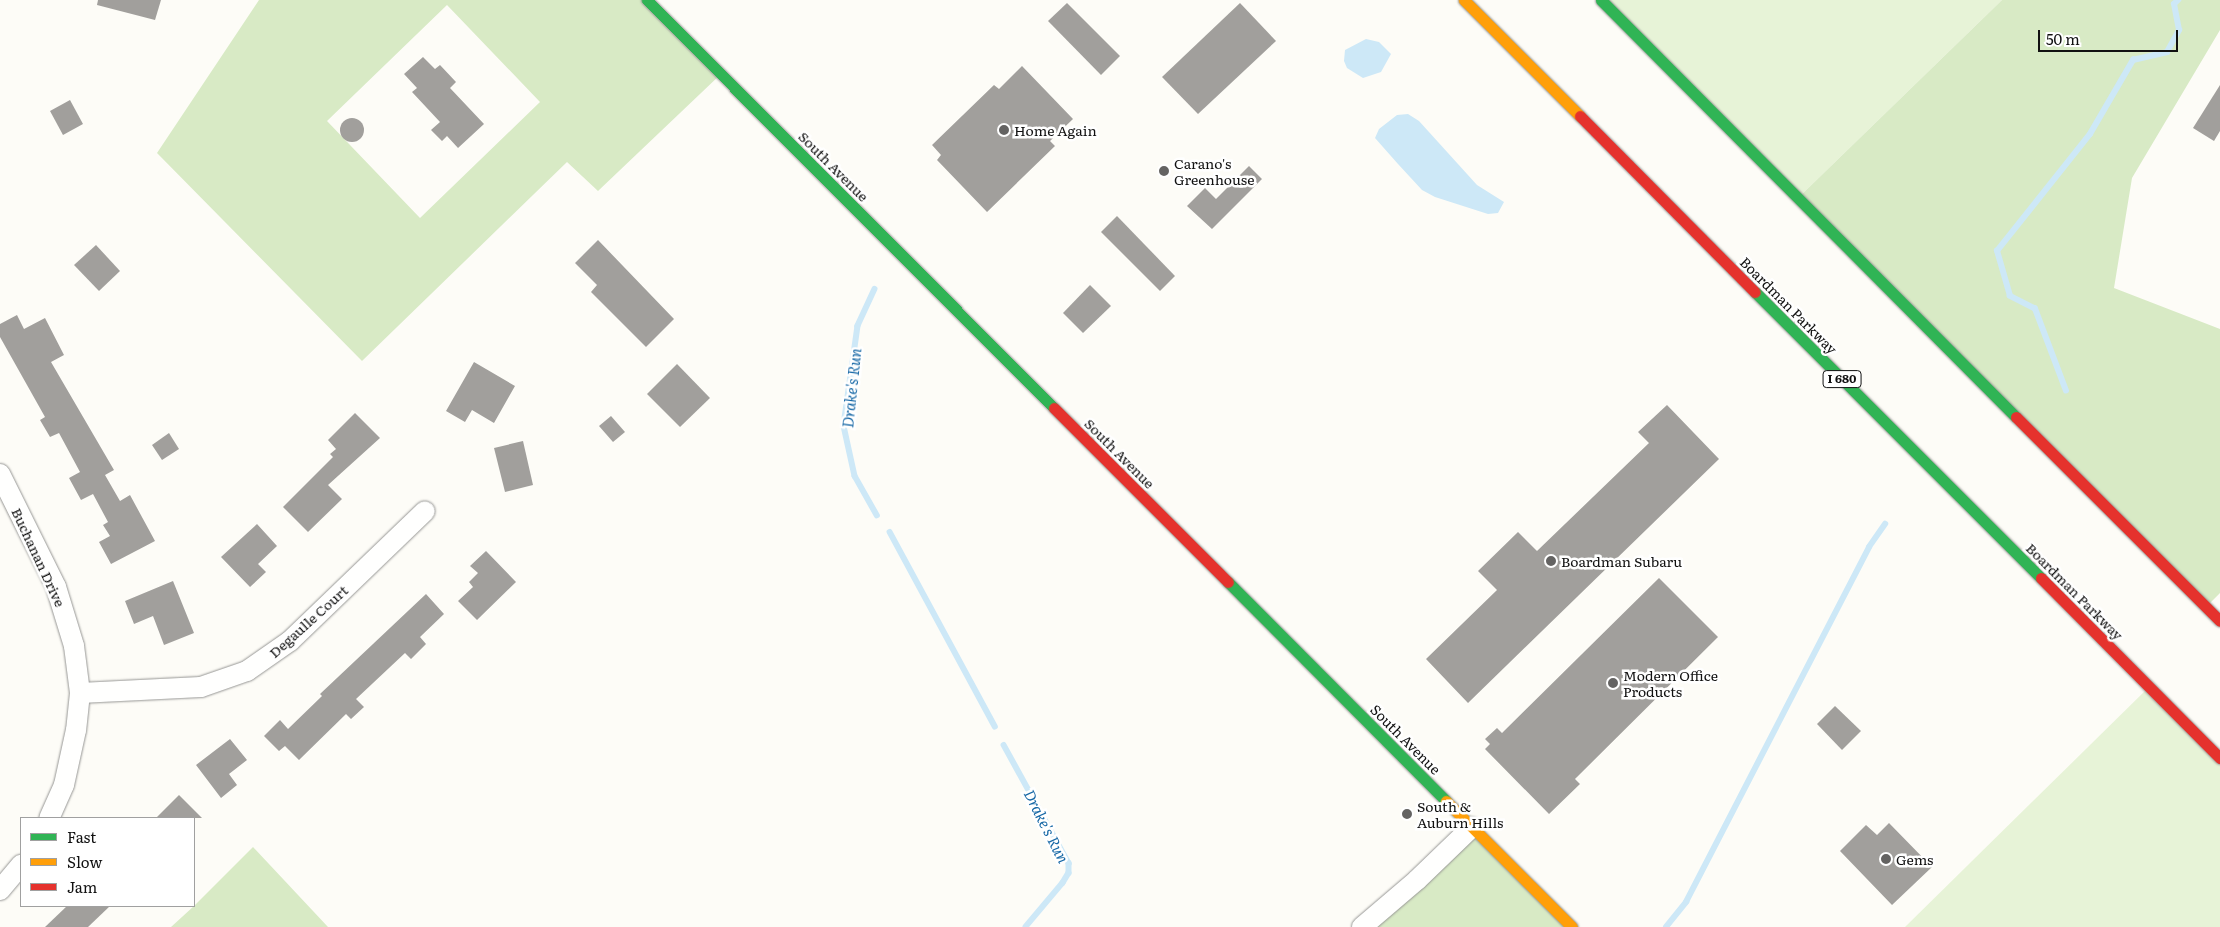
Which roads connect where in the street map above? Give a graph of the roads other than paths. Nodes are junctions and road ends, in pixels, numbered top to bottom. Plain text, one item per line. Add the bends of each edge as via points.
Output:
1 (647, 0) edge
2 (1464, 0) edge
3 (1601, 0) edge
4 (0, 474) edge
5 (425, 511) dead end
6 (2220, 621) edge
7 (80, 693) junction
8 (2220, 758) edge
9 (50, 817) edge
10 (1472, 827) junction
11 (20, 866) edge
12 (0, 890) edge
13 (1362, 927) edge
14 (1572, 927) edge

1 - 10 main road, South Avenue
2 - 8 main road, Boardman Parkway / I 680
3 - 6 main road
4 - 7 street, Buchanan Drive via 56,587 74,646
5 - 7 street, Degaulle Court via 290,641 247,670 201,686
7 - 9 street, Buchanan Drive via 70,763
10 - 13 street
10 - 14 main road, South Avenue
11 - 12 street

